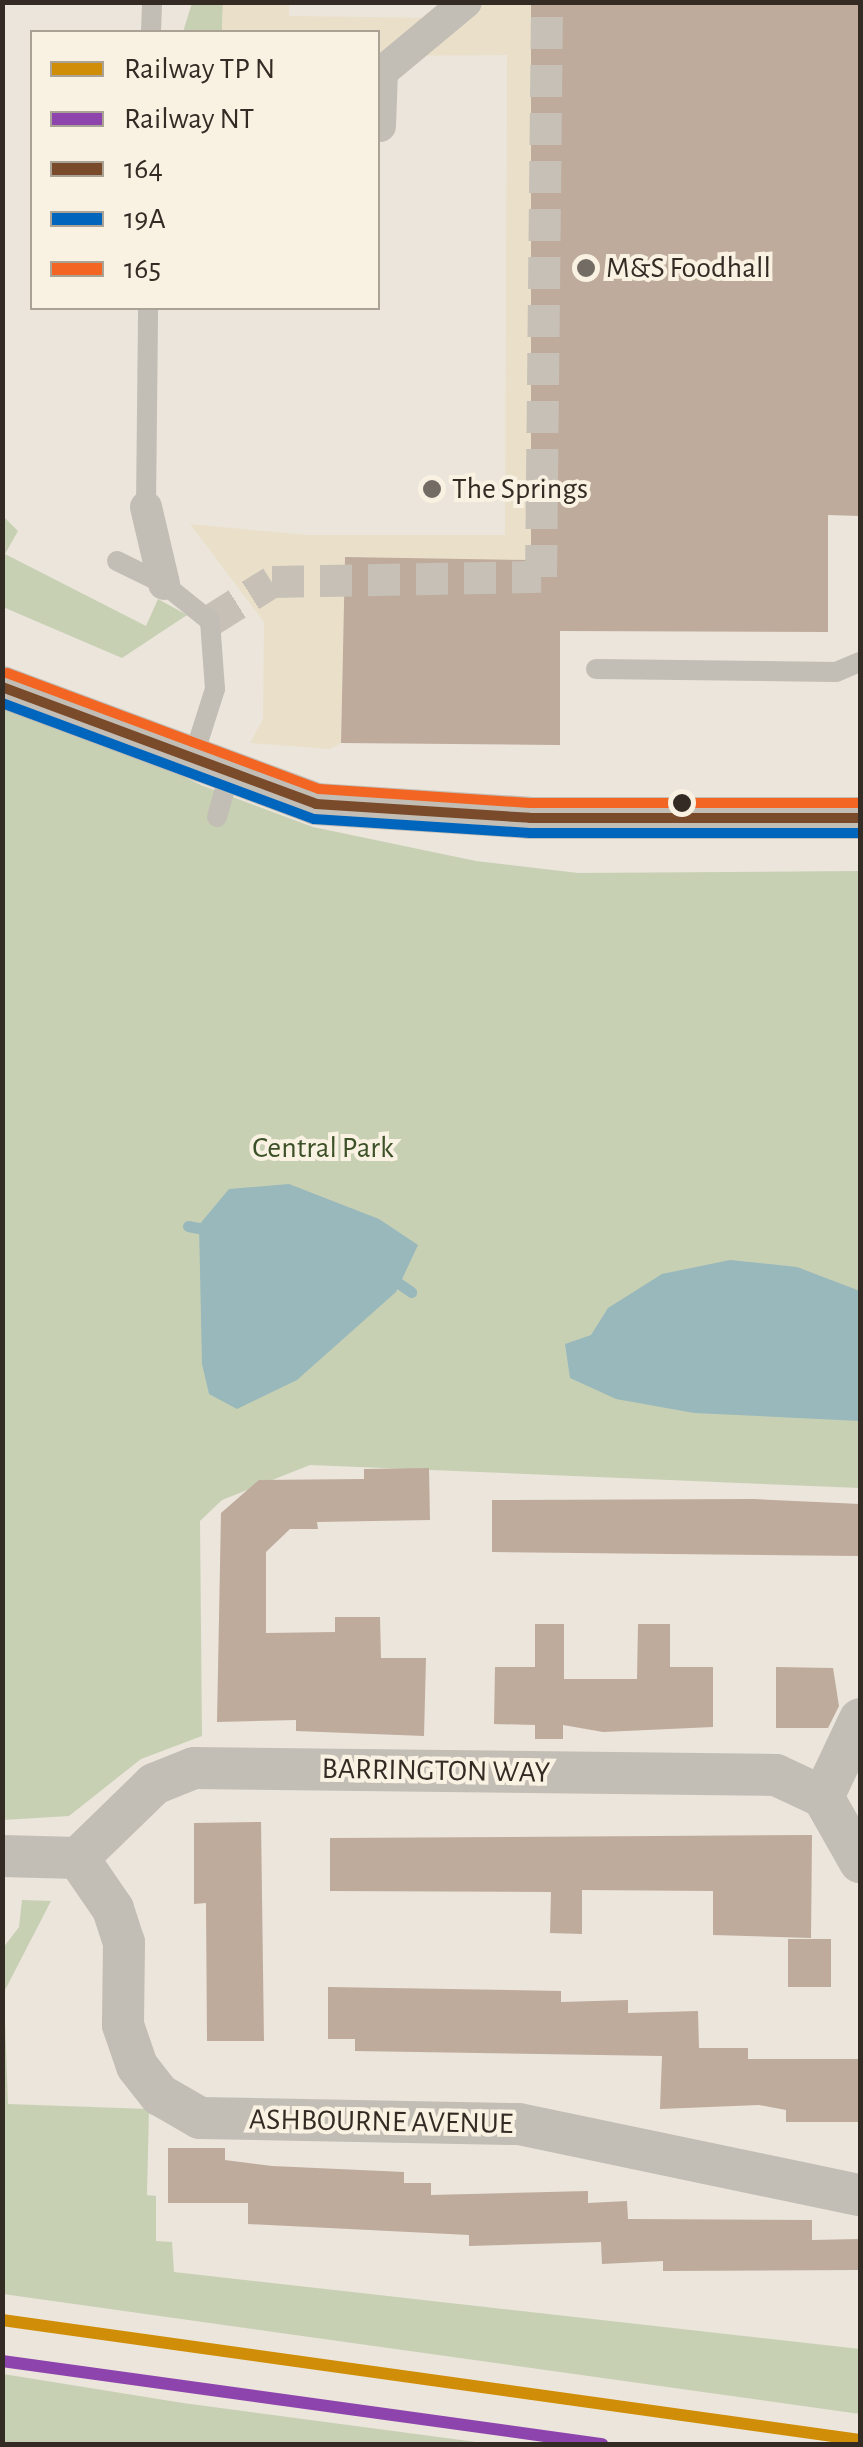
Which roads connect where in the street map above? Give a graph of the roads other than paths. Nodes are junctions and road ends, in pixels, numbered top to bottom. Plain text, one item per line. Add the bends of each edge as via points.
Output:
1 (152, 2) edge
2 (466, 2) edge
3 (151, 30) edge
4 (380, 39) edge
5 (422, 40) junction
6 (380, 126) edge
7 (148, 310) edge
8 (146, 507) joint
9 (116, 561) dead end
10 (164, 584) junction
11 (860, 662) edge
12 (596, 669) dead end
13 (2, 688) edge
14 (211, 768) junction
15 (217, 817) dead end
16 (860, 818) edge
17 (860, 1718) edge
18 (823, 1796) junction
19 (78, 1858) junction
20 (860, 1862) edge
21 (3, 1864) edge
22 (860, 2195) edge

1 - 3 lane
2 - 5 street
4 - 5 street
5 - 6 street via 382,72
7 - 8 lane
8 - 10 street
9 - 10 lane
10 - 14 lane via 210,621 215,638
11 - 12 lane via 836,672
13 - 14 street
14 - 15 lane
14 - 16 street via 316,804
17 - 18 street
18 - 19 street, BARRINGTON WAY via 776,1775 194,1768 154,1784
18 - 20 street
19 - 21 street
19 - 22 street, ASHBOURNE AVENUE via 113,1909 124,1942 124,2024 137,2066 160,2095 200,2118 519,2124

